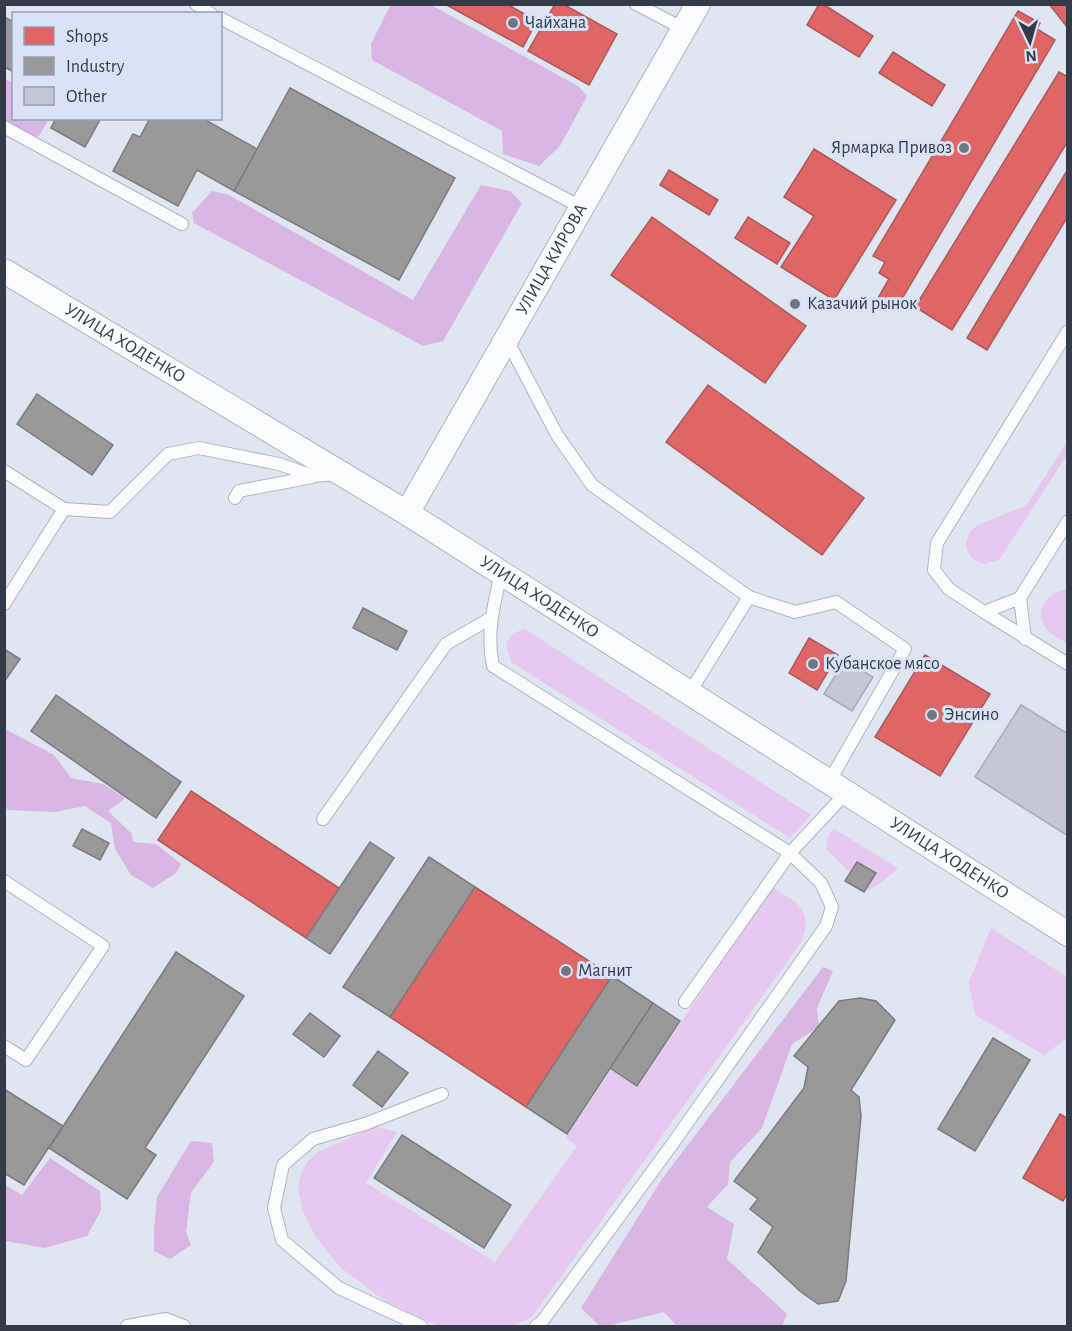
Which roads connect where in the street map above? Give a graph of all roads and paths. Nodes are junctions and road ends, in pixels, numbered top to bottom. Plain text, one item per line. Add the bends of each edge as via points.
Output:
1 (636, 4) edge
2 (698, 4) edge
3 (222, 19) edge
4 (684, 29) junction
5 (4, 127) edge
6 (583, 208) junction
7 (182, 224) dead end
8 (4, 271) edge
9 (1068, 331) edge
10 (507, 340) junction
11 (4, 471) edge
12 (341, 474) junction
13 (313, 476) junction
14 (235, 498) dead end
15 (64, 508) junction
16 (407, 513) junction
17 (1068, 521) edge
18 (501, 573) junction
19 (748, 597) junction
20 (1020, 598) junction
21 (4, 604) edge
22 (984, 612) junction
23 (491, 618) junction
24 (1025, 639) junction
25 (1068, 664) edge
26 (690, 692) junction
27 (838, 787) junction
28 (323, 819) dead end
29 (790, 853) junction
30 (4, 882) edge
31 (1068, 934) edge
32 (685, 1002) dead end
33 (4, 1046) edge
34 (442, 1094) dead end
35 (127, 1326) edge
36 (184, 1326) edge
37 (421, 1326) edge
38 (536, 1326) edge

1 - 4 lane
2 - 4 street, УЛИЦА КИРОВА
3 - 6 lane
4 - 6 street, УЛИЦА КИРОВА
5 - 7 lane
6 - 10 street, УЛИЦА КИРОВА
8 - 12 street, УЛИЦА ХОДЕНКО
9 - 22 lane via 937,543 934,570 949,589
10 - 16 street, УЛИЦА КИРОВА
10 - 19 lane via 557,435 592,485
11 - 15 lane
12 - 13 lane
12 - 16 street, УЛИЦА ХОДЕНКО
13 - 14 lane via 239,491
13 - 15 lane via 279,464 199,448 168,454 110,512
15 - 21 lane
16 - 18 street, УЛИЦА ХОДЕНКО
17 - 20 lane
18 - 23 lane
18 - 26 street, УЛИЦА ХОДЕНКО
19 - 26 lane
19 - 27 lane via 795,612 836,602 905,649
20 - 22 lane
20 - 24 lane
22 - 24 lane
23 - 28 lane via 446,644
23 - 29 lane via 489,650 493,666
24 - 25 lane
26 - 27 street, УЛИЦА ХОДЕНКО
27 - 29 lane
27 - 31 street, УЛИЦА ХОДЕНКО
29 - 32 lane
29 - 38 lane via 821,883 832,906 826,926 671,1146
30 - 33 lane via 102,946 27,1060
34 - 37 lane via 365,1124 313,1138 284,1165 274,1208 282,1240 339,1288
35 - 36 lane via 166,1319

